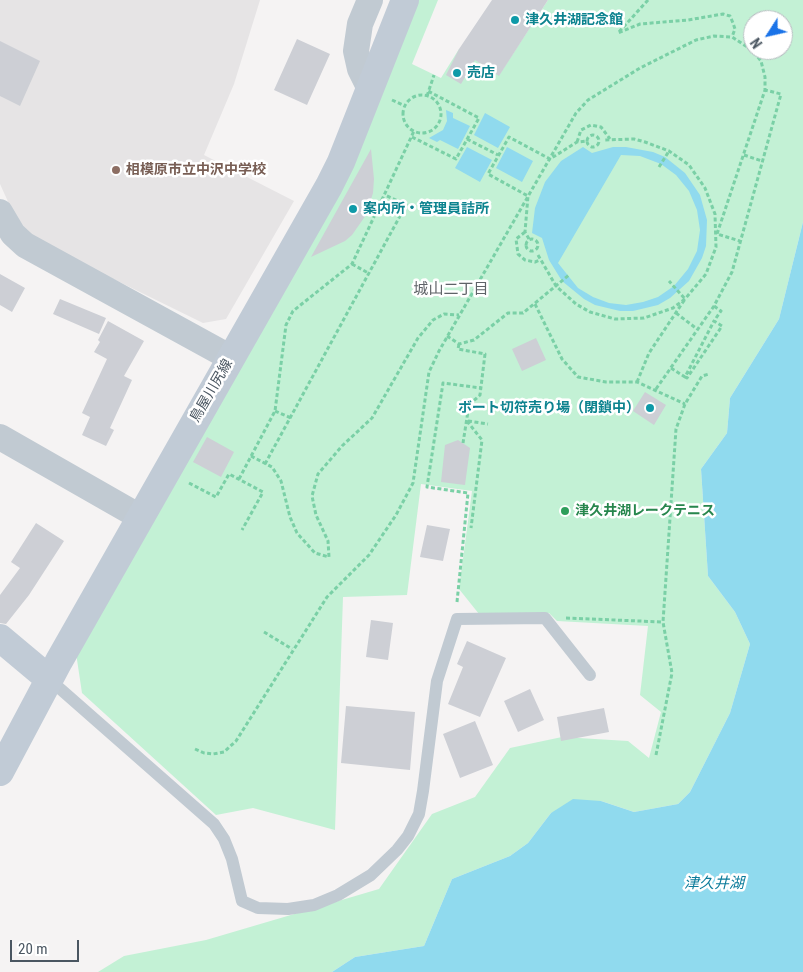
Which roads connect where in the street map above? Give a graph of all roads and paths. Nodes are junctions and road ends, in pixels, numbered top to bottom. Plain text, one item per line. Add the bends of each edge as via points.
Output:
1 (370, 0) edge
2 (406, 0) edge
3 (648, 0) edge
4 (732, 37) junction
5 (434, 75) dead end
6 (370, 89) junction
7 (765, 90) junction
8 (428, 91) junction
9 (427, 96) junction
10 (414, 131) junction
11 (412, 137) junction
12 (467, 139) junction
13 (604, 140) dead end
14 (610, 140) junction
15 (586, 141) junction
16 (577, 142) junction
17 (669, 151) junction
18 (744, 155) junction
19 (498, 156) junction
20 (550, 159) junction
21 (762, 161) junction
22 (660, 165) dead end
23 (386, 194) junction
24 (528, 196) junction
25 (0, 212) edge
26 (525, 232) junction
27 (717, 234) junction
28 (529, 239) junction
29 (740, 241) junction
30 (538, 255) dead end
31 (540, 260) junction
32 (352, 264) junction
33 (370, 274) junction
34 (568, 276) dead end
35 (669, 281) dead end
36 (556, 286) junction
37 (685, 299) junction
38 (536, 304) junction
39 (714, 306) junction
40 (288, 308) dead end
41 (293, 311) junction
42 (676, 312) junction
43 (459, 315) junction
44 (714, 321) junction
45 (698, 329) junction
46 (447, 336) junction
47 (459, 344) junction
48 (231, 358) junction
49 (671, 368) junction
50 (709, 374) dead end
51 (685, 377) junction
52 (637, 382) junction
53 (480, 388) junction
54 (656, 389) junction
55 (685, 404) junction
56 (275, 411) junction
57 (291, 418) junction
58 (467, 421) junction
59 (488, 424) dead end
60 (0, 438) edge
61 (463, 443) dead end
62 (251, 456) junction
63 (266, 464) junction
64 (239, 479) junction
65 (188, 482) dead end
66 (140, 517) junction
67 (471, 528) dead end
68 (242, 530) dead end
69 (457, 588) dead end
70 (546, 618) junction
71 (663, 622) junction
72 (264, 632) dead end
73 (0, 638) edge
74 (292, 649) junction
75 (590, 675) dead end
76 (49, 679) junction
77 (195, 749) dead end
78 (656, 755) dead end
79 (0, 772) edge

1 - 6 street via 360,24 356,51 360,70
2 - 6 main road, 鳥屋川尻線
3 - 4 path via 618,33 640,24 723,14 730,16 733,23
4 - 7 path via 752,50 761,61
4 - 20 path via 714,36 683,46 588,100 576,113
5 - 8 path
6 - 48 main road, 鳥屋川尻線 via 329,186
7 - 18 path
7 - 21 path via 781,94
8 - 9 path
8 - 12 path via 479,118
9 - 10 path via 414,97 405,106 403,118
9 - 10 path via 440,108 440,121 432,130
10 - 11 path
11 - 12 path via 456,159
11 - 23 path
12 - 19 path
13 - 14 path
14 - 16 path via 601,127 591,125 581,130
14 - 17 path via 634,139
15 - 15 path via 591,148 599,143 594,135
15 - 16 path
16 - 20 path
17 - 22 path
17 - 27 path via 689,165 705,188 715,214
18 - 21 path
18 - 27 path
19 - 20 path via 509,137
19 - 24 path via 488,174
20 - 24 path
21 - 29 path
23 - 32 path
23 - 33 path via 406,205
24 - 26 path
24 - 43 path
25 - 48 street via 25,245
26 - 28 path
26 - 31 path via 516,239 518,254 525,260
27 - 29 path
27 - 37 path via 706,274
28 - 28 path via 527,249 535,251 538,242
29 - 39 path via 732,272
30 - 31 path
31 - 36 path
32 - 33 path
32 - 41 path
33 - 57 path
34 - 36 path
35 - 37 path
36 - 37 path via 590,312 615,319 644,318 673,308
36 - 38 path
37 - 42 path
38 - 47 path via 523,313 508,313 474,340
38 - 52 path via 562,360 578,377 606,382
39 - 44 path via 721,311
39 - 45 path
40 - 41 path
41 - 56 path via 286,325
42 - 45 path
42 - 52 path via 649,353
43 - 46 path
43 - 63 path via 444,314 433,320 401,364 372,418 318,474 312,496 316,515 328,541 328,557 315,553 297,533 281,481 272,467
44 - 51 path
44 - 51 path via 722,326
45 - 49 path
46 - 47 path
46 - 74 path via 429,372 413,483 369,555 327,597
47 - 53 path via 458,349 485,354
48 - 66 main road, 鳥屋川尻線
49 - 51 path
49 - 54 path
50 - 55 path via 702,376
52 - 54 path
53 - 58 path via 479,396 469,404
53 - 69 path via 443,383 427,487 468,493
54 - 55 path
55 - 71 path via 676,429
56 - 57 path
56 - 62 path
57 - 63 path
58 - 59 path
58 - 61 path
58 - 67 path via 482,440
60 - 66 street
62 - 63 path
62 - 64 path
64 - 65 path via 229,474 216,498
64 - 68 path via 263,492
66 - 76 main road, 鳥屋川尻線
70 - 71 path
70 - 75 lane
70 - 76 lane via 457,618 437,681 419,814 408,836 371,875 314,905 288,909 258,908 242,901 232,859 214,824
71 - 78 path via 672,673
72 - 74 path
73 - 76 main road
74 - 77 path via 236,741 224,752 213,754
76 - 79 main road, 鳥屋川尻線

